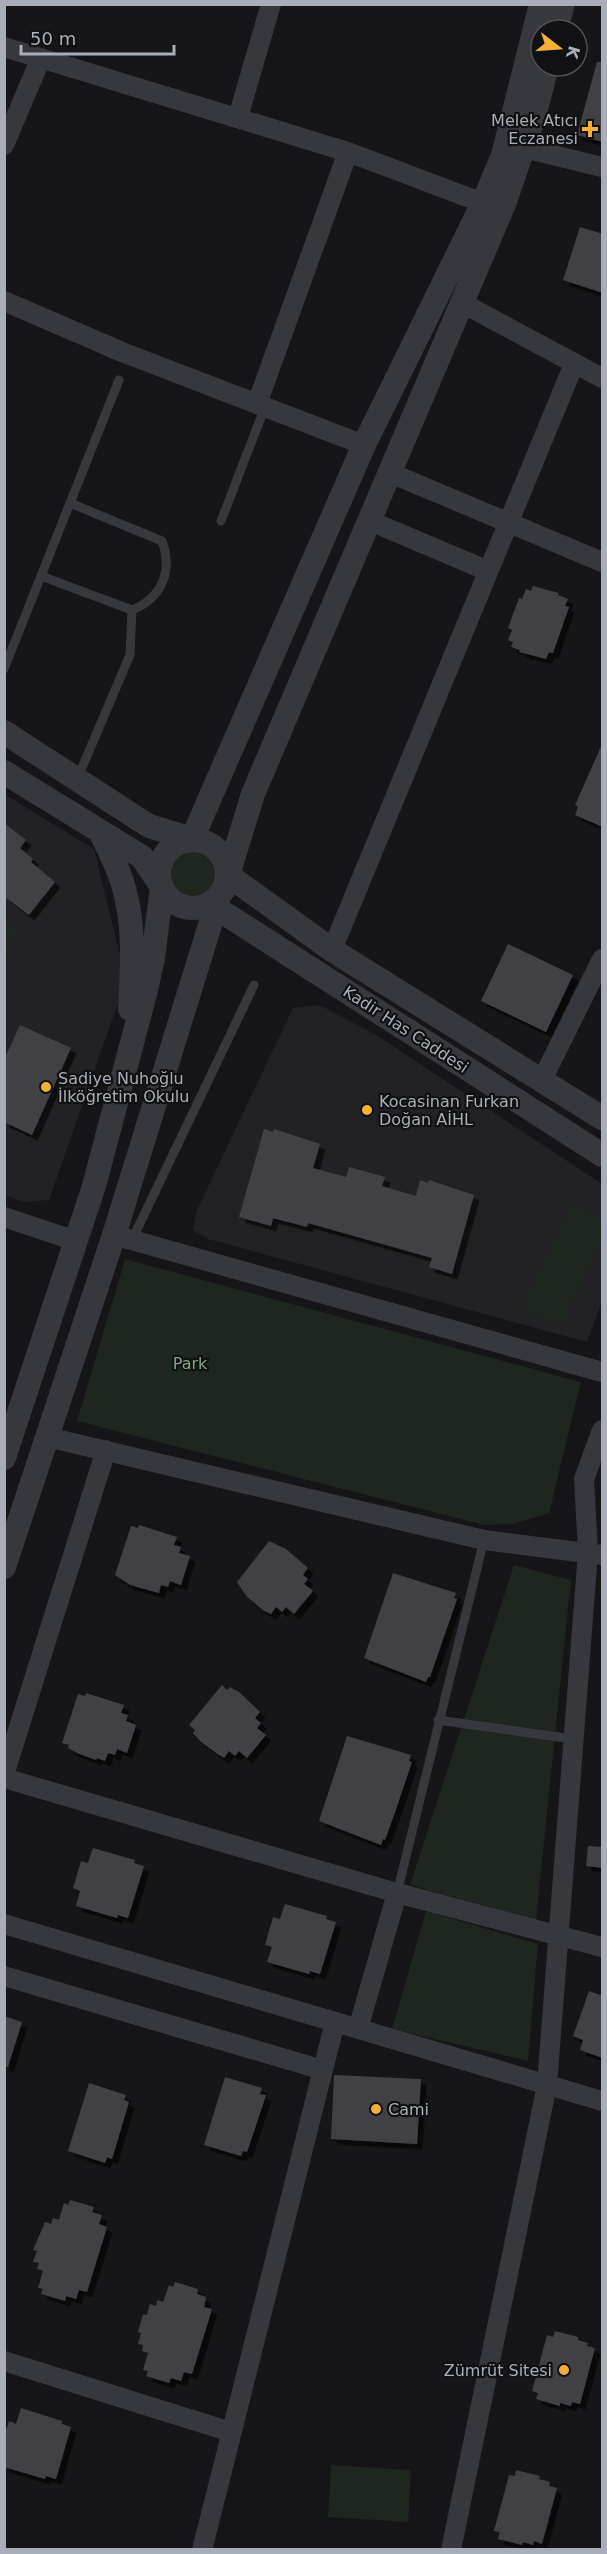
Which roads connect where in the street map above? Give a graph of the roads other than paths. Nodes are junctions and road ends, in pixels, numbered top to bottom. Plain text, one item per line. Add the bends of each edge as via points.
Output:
1 (271, 4) edge
2 (541, 4) edge
3 (4, 47) edge
4 (40, 58) junction
5 (544, 78) edge
6 (238, 117) junction
7 (4, 145) edge
8 (524, 148) junction
9 (348, 152) junction
10 (603, 167) edge
11 (493, 204) junction
12 (4, 301) edge
13 (462, 303) junction
14 (574, 364) junction
15 (603, 378) edge
16 (119, 380) dead end
17 (261, 406) junction
18 (364, 446) junction
19 (388, 472) junction
20 (70, 503) junction
21 (368, 520) junction
22 (221, 521) dead end
23 (508, 523) junction
24 (603, 562) edge
25 (489, 571) junction
26 (41, 576) junction
27 (132, 610) junction
28 (4, 669) edge
29 (4, 732) edge
30 (4, 771) edge
31 (77, 779) junction
32 (100, 831) junction
33 (192, 838) junction
34 (162, 887) junction
35 (218, 895) junction
36 (332, 950) junction
37 (603, 959) edge
38 (254, 985) dead end
39 (125, 1068) junction
40 (542, 1080) junction
41 (603, 1118) edge
42 (603, 1155) edge
43 (4, 1217) edge
44 (123, 1238) junction
45 (75, 1241) junction
46 (603, 1372) edge
47 (603, 1430) edge
48 (47, 1437) junction
49 (106, 1450) junction
50 (4, 1458) edge
51 (484, 1540) junction
52 (595, 1553) edge
53 (4, 1567) edge
54 (438, 1720) junction
55 (573, 1738) junction
56 (4, 1777) edge
57 (396, 1893) junction
58 (4, 1924) edge
59 (558, 1934) junction
60 (603, 1947) edge
61 (4, 1976) edge
62 (335, 2022) junction
63 (358, 2029) junction
64 (322, 2070) junction
65 (547, 2085) junction
66 (603, 2102) edge
67 (4, 2361) edge
68 (231, 2432) junction
69 (201, 2550) edge
70 (451, 2550) edge

1 - 6 street
2 - 11 street
3 - 4 street
4 - 6 street
4 - 7 street
5 - 8 street
6 - 9 street
8 - 10 street
8 - 11 street
9 - 11 street
9 - 17 street
11 - 13 street
11 - 18 street
12 - 17 street
13 - 14 street
13 - 19 street
14 - 15 street
14 - 23 street
16 - 20 lane
17 - 18 street
17 - 22 lane
18 - 33 street
19 - 21 street
19 - 23 street
20 - 26 lane
20 - 27 lane via 162,541 167,562 163,582 151,600
21 - 25 street
21 - 35 street via 253,794
23 - 24 street
23 - 25 street
25 - 36 street
26 - 27 lane
26 - 28 lane
27 - 31 lane via 130,655
29 - 31 street
30 - 32 street
31 - 33 street via 149,826
32 - 34 street via 136,852
32 - 39 street via 120,876 131,922
33 - 34 street via 164,856 159,877
33 - 35 street via 212,845 220,853
34 - 35 street via 177,904 199,907
34 - 39 street via 153,958
35 - 36 street, Kadir Has Caddesi
35 - 42 street, Kadir Has Caddesi
35 - 44 street
36 - 40 street, Kadir Has Caddesi
37 - 40 street
38 - 44 lane
39 - 45 street
40 - 41 street, Kadir Has Caddesi
43 - 45 street
44 - 46 street
44 - 48 street
45 - 50 street
47 - 52 street via 584,1479
48 - 49 street
48 - 53 street
49 - 51 street
49 - 56 street
51 - 52 street
51 - 54 lane
52 - 55 street
54 - 55 lane
54 - 57 lane
55 - 59 street
56 - 57 street
57 - 59 street
57 - 63 street
58 - 62 street
59 - 60 street
59 - 65 street
61 - 64 street
62 - 63 street
62 - 64 street
63 - 65 street
64 - 68 street
65 - 66 street
65 - 70 street
67 - 68 street
68 - 69 street

